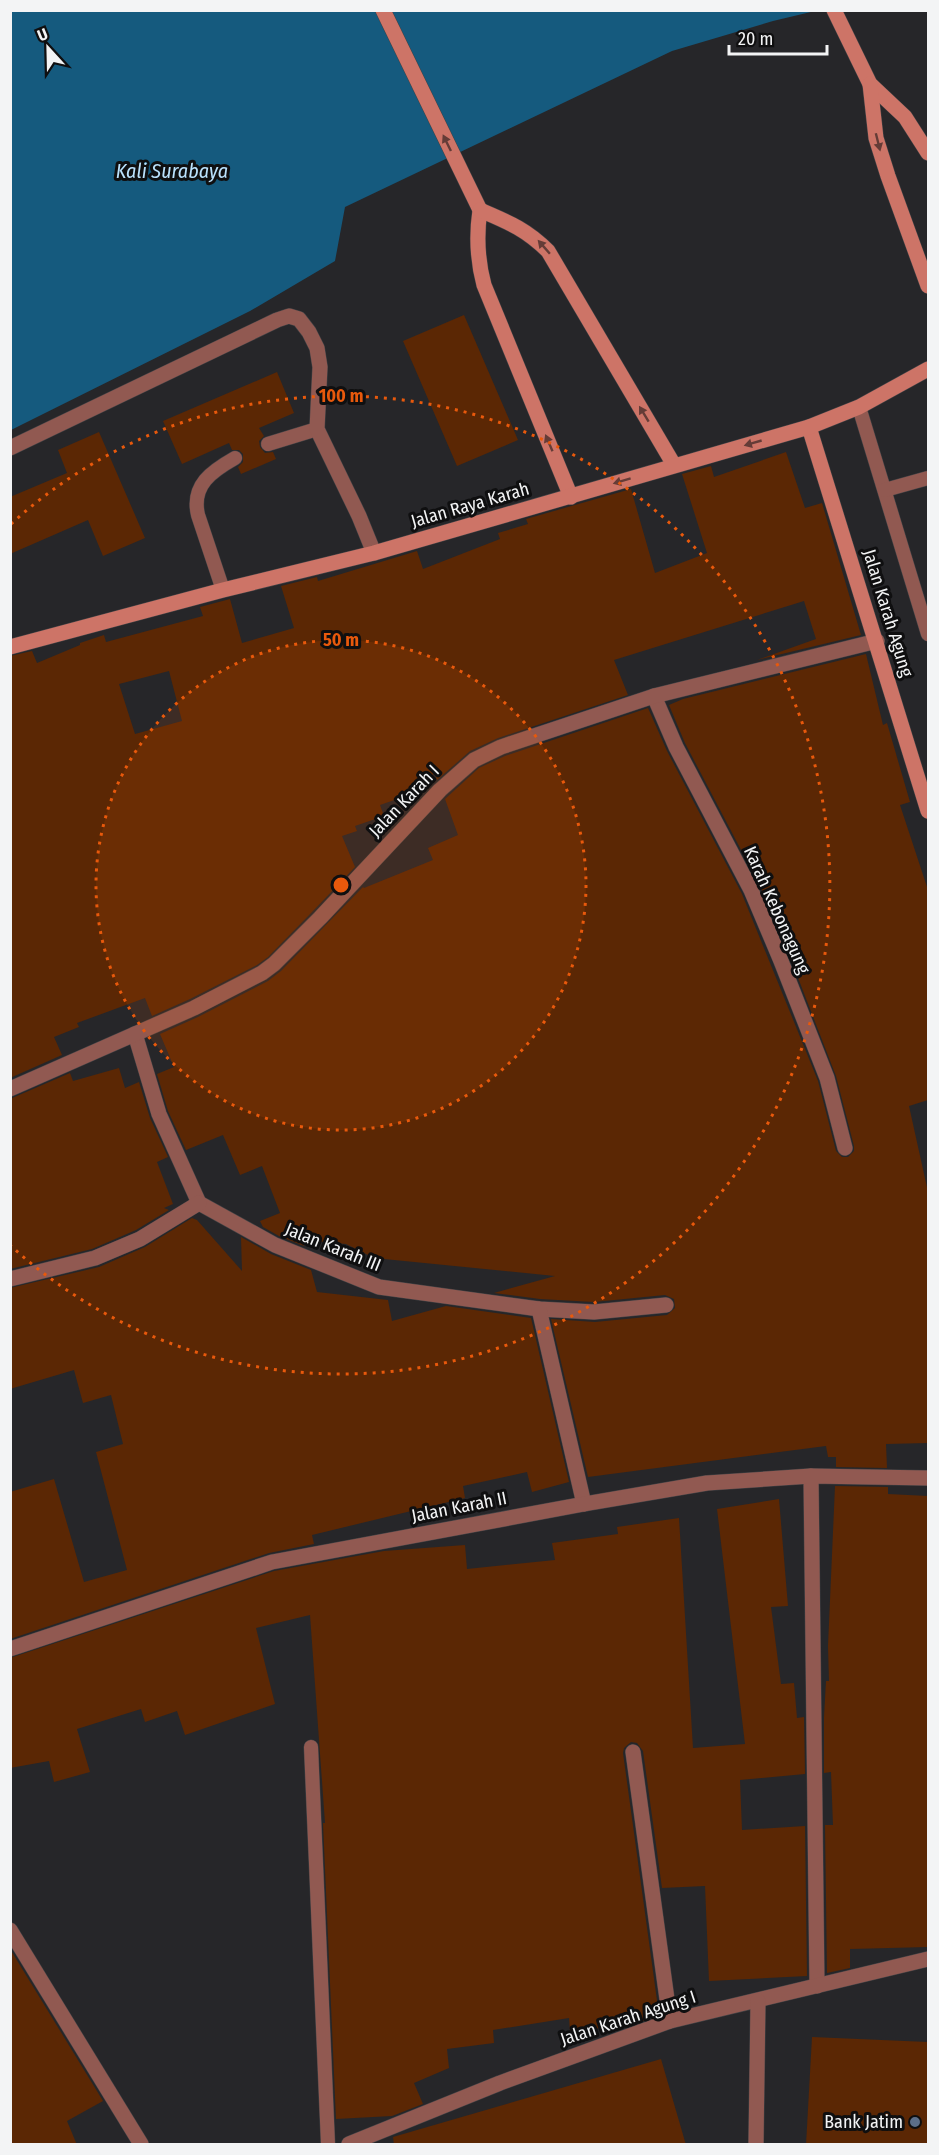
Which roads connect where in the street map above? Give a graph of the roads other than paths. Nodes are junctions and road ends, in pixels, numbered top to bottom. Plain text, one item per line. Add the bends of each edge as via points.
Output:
1 (383, 10) edge
2 (834, 10) edge
3 (870, 84) junction
4 (928, 153) edge
5 (480, 210) junction
6 (928, 286) edge
7 (928, 369) edge
8 (859, 407) junction
9 (809, 427) junction
10 (317, 429) junction
11 (268, 444) dead end
12 (10, 448) edge
13 (235, 458) dead end
14 (674, 465) junction
15 (928, 478) edge
16 (885, 490) junction
17 (571, 497) junction
18 (374, 553) junction
19 (223, 590) junction
20 (928, 634) edge
21 (877, 641) junction
22 (10, 646) edge
23 (654, 696) junction
24 (928, 811) edge
25 (135, 1034) junction
26 (10, 1089) edge
27 (845, 1148) dead end
28 (199, 1203) junction
29 (10, 1279) edge
30 (666, 1305) dead end
31 (539, 1309) junction
32 (811, 1476) junction
33 (928, 1478) edge
34 (584, 1504) junction
35 (10, 1649) edge
36 (311, 1747) dead end
37 (633, 1752) dead end
38 (10, 1930) edge
39 (928, 1959) edge
40 (817, 1986) junction
41 (758, 2001) junction
42 (670, 2021) junction
43 (141, 2145) edge
44 (328, 2145) edge
45 (349, 2145) edge
46 (756, 2145) edge

5 -> 1 street
2 - 3 street
3 - 4 street via 905,117
3 -> 6 street via 876,138
14 -> 5 street via 548,251 534,236
17 -> 5 street via 484,285 476,233
7 - 8 street, Jalan Raya Karah
8 - 9 street, Jalan Raya Karah
8 - 16 lane
9 -> 14 street, Jalan Raya Karah
9 - 21 street, Jalan Karah Agung
10 - 11 lane
10 - 12 street via 319,357 304,324 289,316
10 - 18 street
13 - 19 lane via 204,479 196,503
14 -> 17 street, Jalan Raya Karah
15 - 16 lane
16 - 20 lane
17 - 18 street, Jalan Raya Karah
18 - 19 street, Jalan Raya Karah
19 - 22 street, Jalan Raya Karah
21 - 23 street, Jalan Karah I
21 - 24 street, Jalan Karah Agung
23 - 25 street, Jalan Karah I via 501,747 474,760 440,790 274,964 194,1008
23 - 27 street, Karah Kebonagung via 676,747 751,890 827,1078
25 - 26 street, Jalan Karah I
25 - 28 street via 159,1114
28 - 29 street via 140,1239 95,1258
28 - 31 street, Jalan Karah III via 275,1245 379,1287
30 - 31 street, Jalan Karah III via 594,1312
31 - 34 street
32 - 33 street, Jalan Karah II
32 - 34 street, Jalan Karah II via 706,1483
32 - 40 street
34 - 35 street, Jalan Karah II via 272,1562
36 - 44 lane
37 - 42 street
38 - 43 street
39 - 40 street, Jalan Karah Agung I
40 - 41 street, Jalan Karah Agung I
41 - 42 street, Jalan Karah Agung I
41 - 46 street
42 - 45 street, Jalan Karah Agung I via 500,2083

